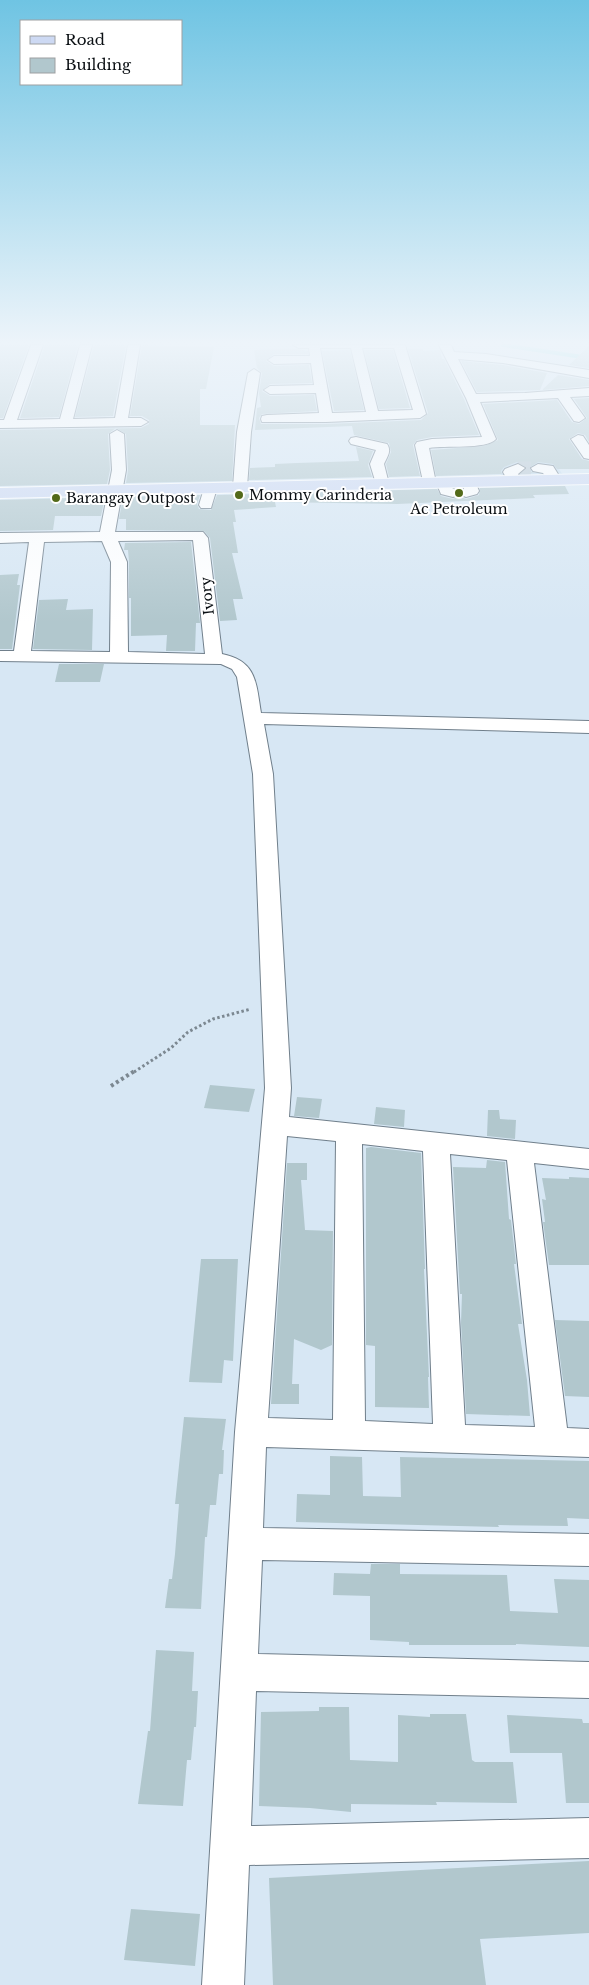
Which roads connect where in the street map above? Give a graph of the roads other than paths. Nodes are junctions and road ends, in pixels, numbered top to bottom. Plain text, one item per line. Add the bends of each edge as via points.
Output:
1 (119, 438) edge
2 (244, 438) edge
3 (488, 438) edge
4 (578, 439) dead end
5 (356, 441) dead end
6 (589, 455) edge
7 (538, 468) tunnel mouth
8 (554, 479) junction
9 (589, 479) edge
10 (382, 484) junction
11 (240, 487) junction
12 (452, 487) junction
13 (210, 488) junction
14 (114, 490) junction
15 (0, 493) edge
16 (206, 505) dead end
17 (108, 536) junction
18 (0, 538) edge
19 (37, 538) junction
20 (0, 656) edge
21 (22, 656) junction
22 (119, 657) junction
23 (214, 658) junction
24 (254, 718) junction
25 (589, 727) edge
26 (274, 1124) junction
27 (349, 1132) junction
28 (436, 1142) junction
29 (519, 1151) junction
30 (589, 1159) edge
31 (251, 1432) junction
32 (349, 1435) junction
33 (450, 1438) junction
34 (553, 1442) junction
35 (589, 1443) edge
36 (246, 1544) junction
37 (589, 1550) edge
38 (239, 1672) junction
39 (589, 1680) edge
40 (589, 1838) edge
41 (230, 1846) junction
42 (223, 1985) edge

1 - 14 street via 118,484
2 - 11 street
3 - 12 street via 483,441 422,446
4 - 6 street
5 - 10 street via 382,447 377,464
7 - 8 street via 548,469
8 - 9 main road
8 - 12 main road via 516,474
10 - 11 main road
10 - 12 main road
11 - 13 main road
13 - 14 main road
13 - 16 street
14 - 15 main road
14 - 17 street
17 - 19 street
17 - 22 street via 119,562
17 - 23 street, Ivory via 198,535
18 - 19 street
19 - 21 street
20 - 21 street
21 - 22 street
22 - 23 street
23 - 24 street via 231,661 243,670
24 - 25 street
24 - 26 street via 262,774 274,1006 278,1088
26 - 27 street
26 - 31 street
27 - 28 street
27 - 32 street
28 - 29 street
28 - 33 street
29 - 30 street
29 - 34 street
31 - 32 street
31 - 36 street
32 - 33 street
33 - 34 street
34 - 35 street
36 - 37 street
36 - 38 street
38 - 39 street
38 - 41 street
40 - 41 street
41 - 42 street

